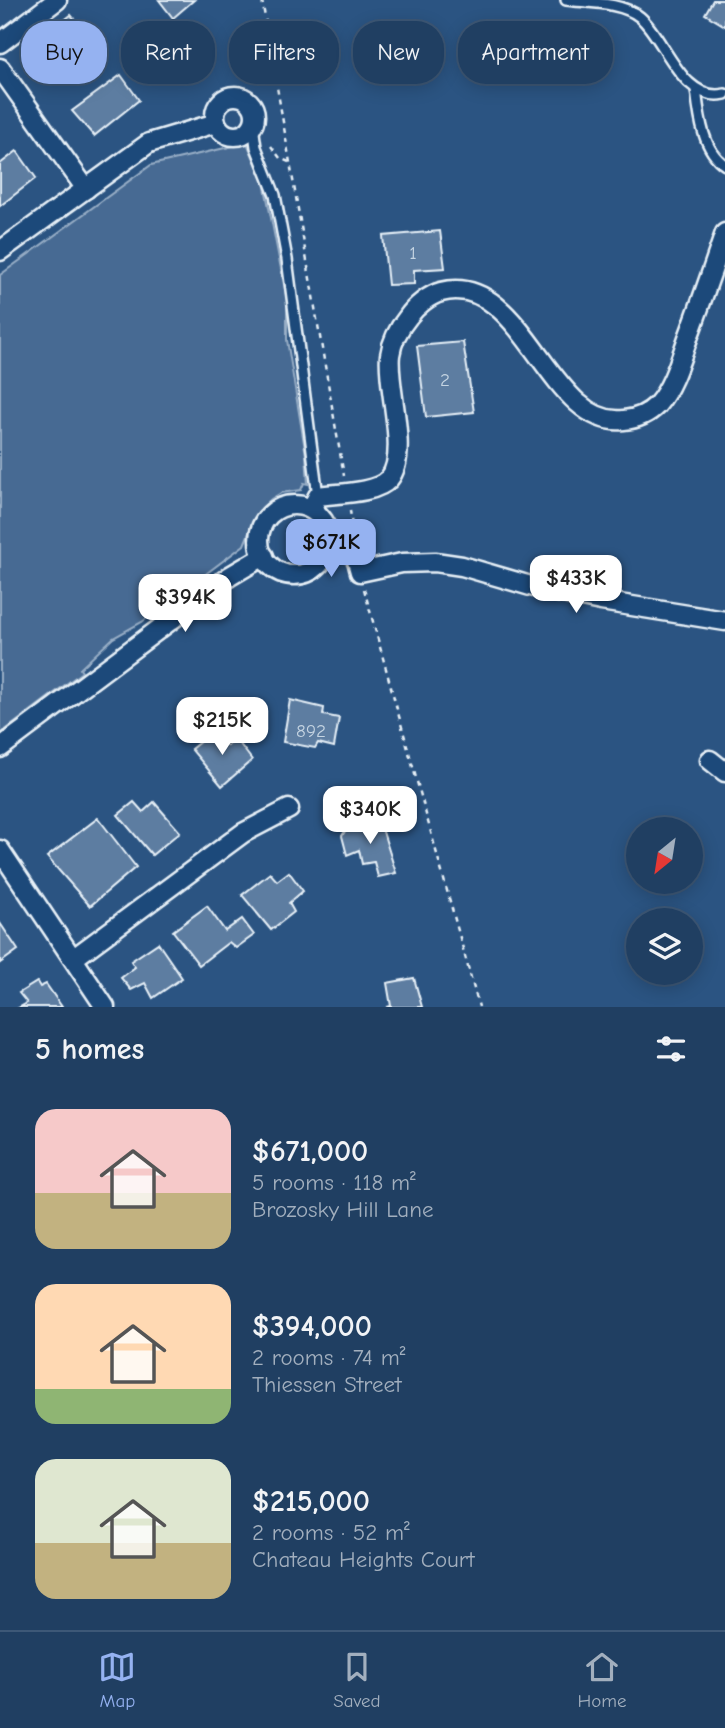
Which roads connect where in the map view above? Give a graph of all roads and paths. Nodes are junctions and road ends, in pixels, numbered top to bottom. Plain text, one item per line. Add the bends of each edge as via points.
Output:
1 (57, 0) edge
2 (566, 0) edge
3 (0, 43) edge
4 (0, 68) edge
5 (696, 89) junction
6 (725, 94) edge
7 (216, 123) junction
8 (253, 125) junction
9 (725, 165) edge
10 (86, 188) junction
11 (725, 233) edge
12 (0, 251) edge
13 (315, 503) junction
14 (329, 542) junction
15 (264, 556) junction
16 (725, 621) edge
17 (0, 748) edge
18 (710, 760) dead end
19 (725, 772) edge
20 (289, 809) dead end
21 (0, 850) edge
22 (74, 958) junction
23 (105, 1007) edge

1 - 3 street
2 - 5 lane via 619,7 640,17
4 - 10 street
5 - 6 lane
5 - 9 lane via 699,121 716,159
7 - 8 street via 224,134 237,136
7 - 8 street via 216,109 232,96 246,99 254,111
7 - 10 street via 149,144
8 - 13 lane via 256,147 275,195 287,259
10 - 12 street
11 - 13 street via 673,378 656,406 638,419 616,421 591,414 487,298 464,289 439,292 414,308 398,329 390,355 398,459 388,480 371,490
13 - 14 street
13 - 15 street via 280,507 270,514 259,536
14 - 15 street via 319,564 300,574 276,570
14 - 16 street via 356,557 360,572 401,563 435,562 601,601
15 - 17 street via 230,576
18 - 19 street
20 - 22 street via 243,833
21 - 22 street
22 - 23 street

